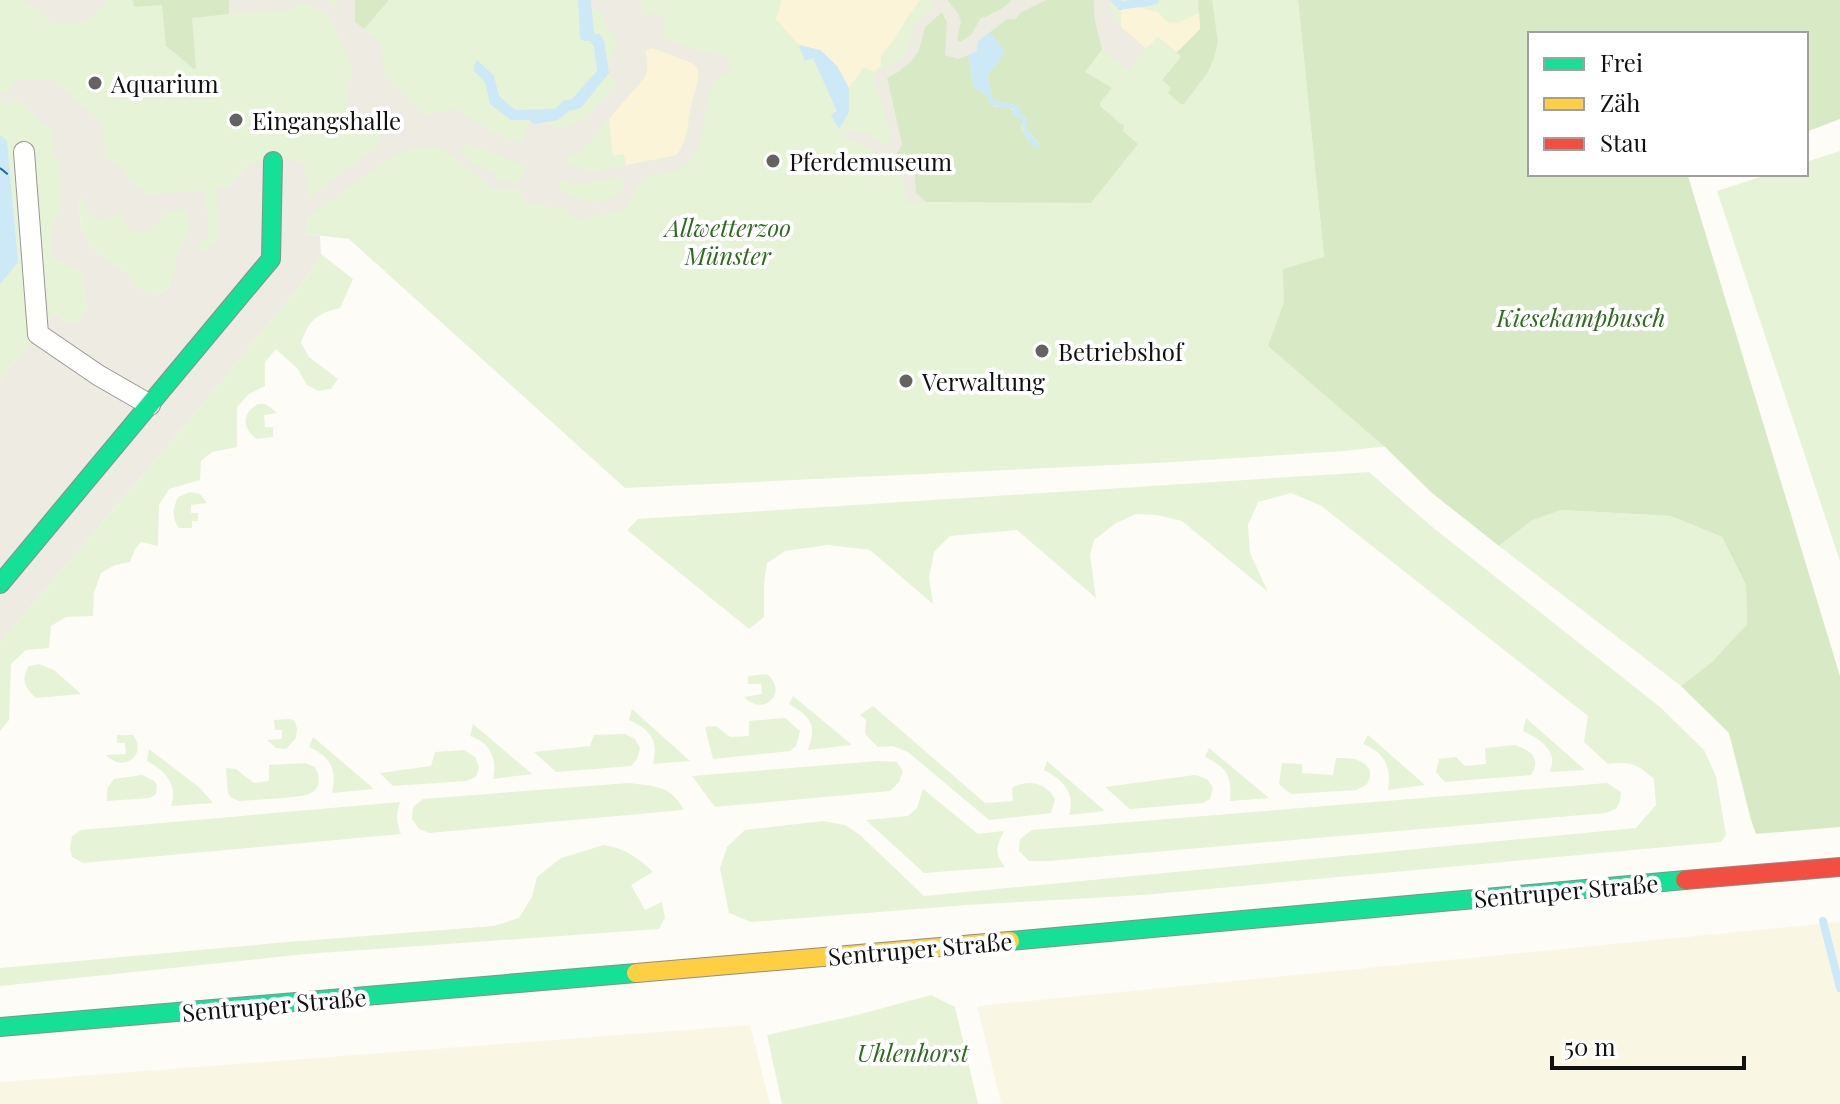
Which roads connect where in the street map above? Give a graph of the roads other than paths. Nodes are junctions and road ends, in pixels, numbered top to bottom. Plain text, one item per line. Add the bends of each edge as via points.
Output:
1 (24, 152) dead end
2 (273, 161) dead end
3 (150, 405) junction
4 (0, 584) edge
5 (1840, 867) edge
6 (0, 1027) edge

1 - 3 street via 38,334
2 - 3 street via 271,259
3 - 4 street
5 - 6 street, Sentruper Straße

